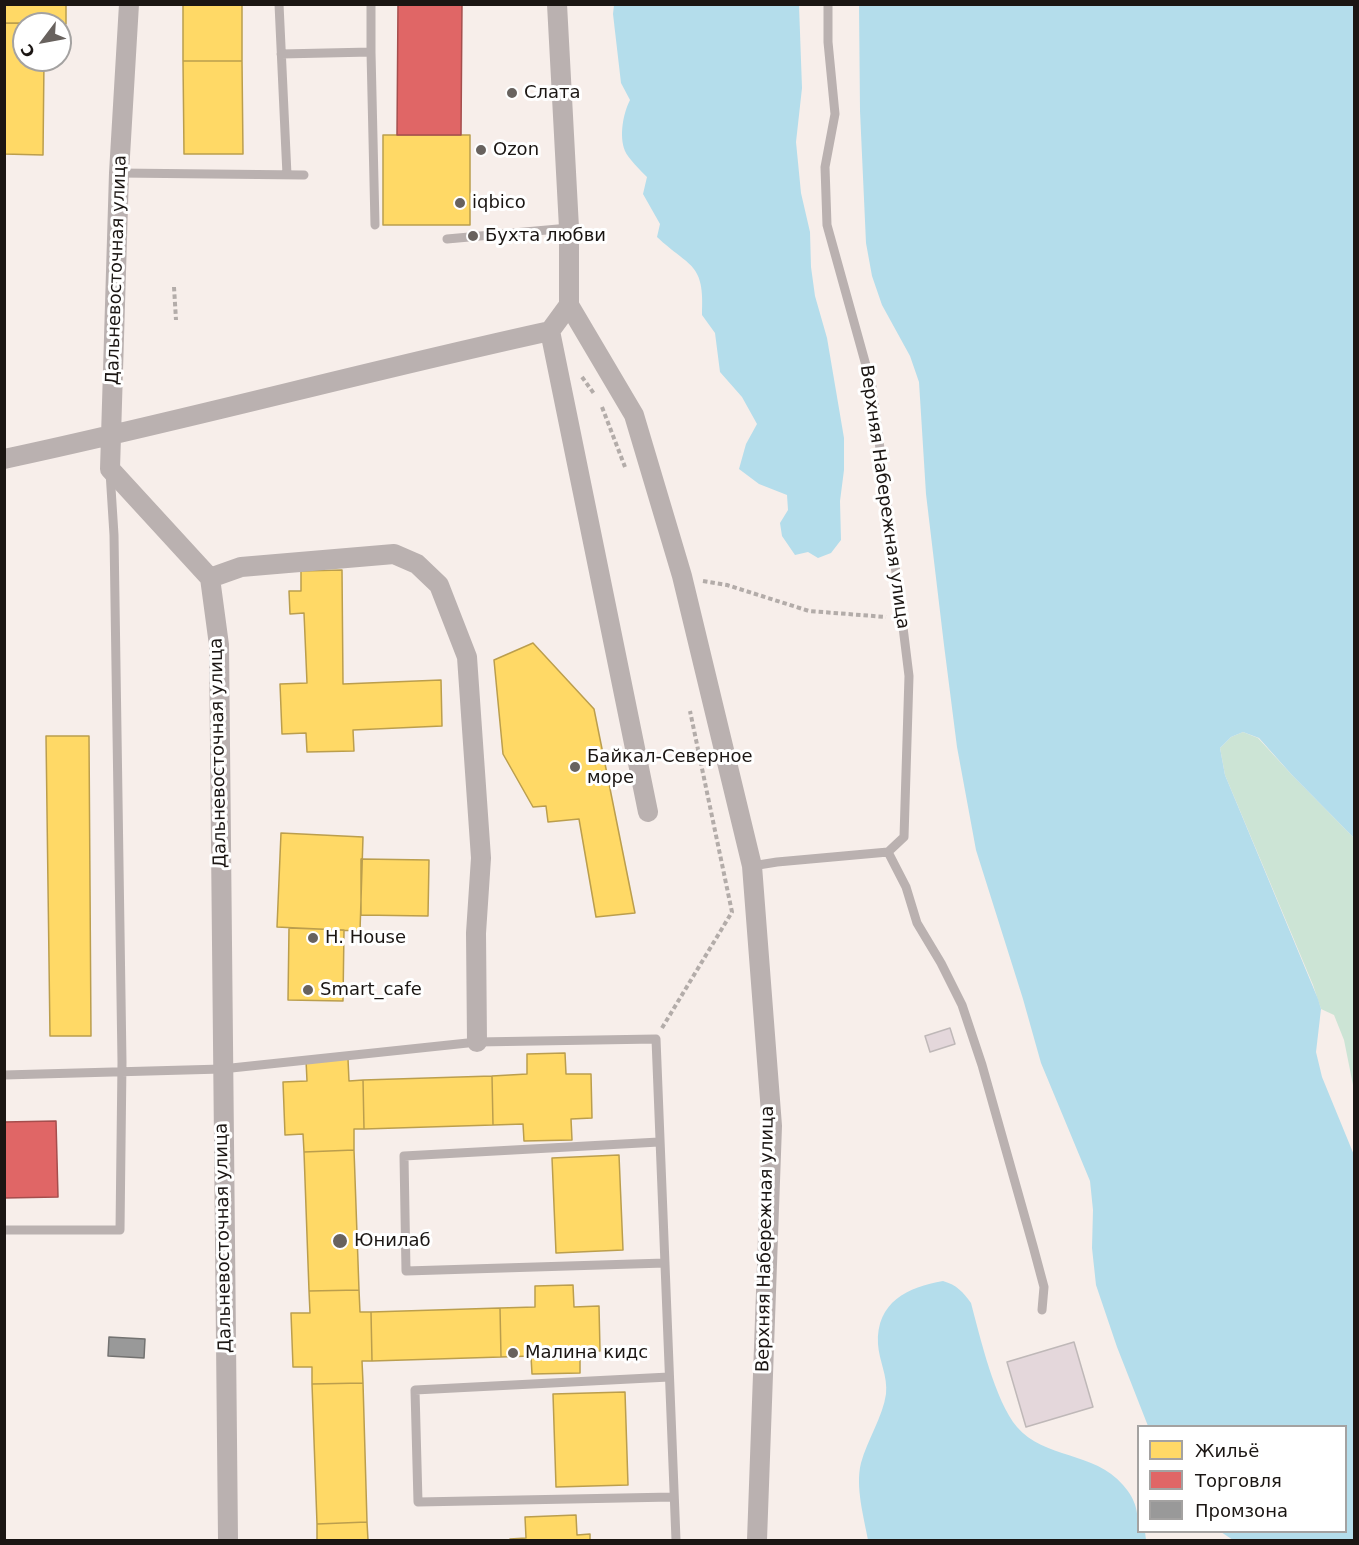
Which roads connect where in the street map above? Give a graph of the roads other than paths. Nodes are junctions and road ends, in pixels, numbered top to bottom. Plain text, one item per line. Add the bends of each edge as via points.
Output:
1 (129, 4) edge
2 (279, 4) edge
3 (370, 4) edge
4 (557, 4) edge
5 (828, 4) edge
6 (371, 52) junction
7 (281, 54) junction
8 (119, 173) junction
9 (287, 175) junction
10 (304, 175) dead end
11 (375, 225) dead end
12 (569, 228) junction
13 (447, 239) dead end
14 (569, 304) junction
15 (550, 331) junction
16 (111, 436) junction
17 (4, 459) edge
18 (110, 469) junction
19 (210, 578) junction
20 (648, 812) dead end
21 (888, 852) junction
22 (752, 866) junction
23 (477, 1042) junction
24 (222, 1069) junction
25 (122, 1071) junction
26 (4, 1076) edge
27 (659, 1142) junction
28 (4, 1230) edge
29 (664, 1263) junction
30 (1042, 1310) dead end
31 (669, 1377) junction
32 (673, 1497) junction
33 (228, 1540) edge
34 (676, 1540) edge
35 (758, 1540) edge

1 - 8 street, Дальневосточная улица
2 - 7 lane
3 - 6 lane
4 - 12 street
5 - 21 lane, Верхняя Набережная улица via 835,114 825,167 828,225 872,387 909,676 904,837
6 - 7 lane
6 - 11 lane
7 - 9 lane
8 - 9 lane
8 - 16 street, Дальневосточная улица
9 - 10 lane
12 - 13 lane
12 - 14 street
14 - 15 street
14 - 22 street, Верхняя Набережная улица via 634,415 682,576
15 - 16 street
15 - 20 street
16 - 17 street
16 - 18 street, Дальневосточная улица
18 - 19 street
18 - 25 lane
19 - 23 street via 241,567 394,554 417,564 439,585 467,657 481,858 476,933
19 - 24 street, Дальневосточная улица via 219,645
21 - 22 lane
21 - 30 lane via 906,887 917,922 962,1005 1044,1287
22 - 35 street, Верхняя Набережная улица via 772,1126
23 - 24 lane
23 - 27 lane via 656,1039
24 - 25 lane
24 - 33 street, Дальневосточная улица
25 - 26 lane
25 - 28 lane via 120,1230
27 - 29 lane
27 - 29 lane via 404,1156 406,1271
29 - 31 lane
31 - 32 lane
31 - 32 lane via 415,1390 418,1502
32 - 34 lane

